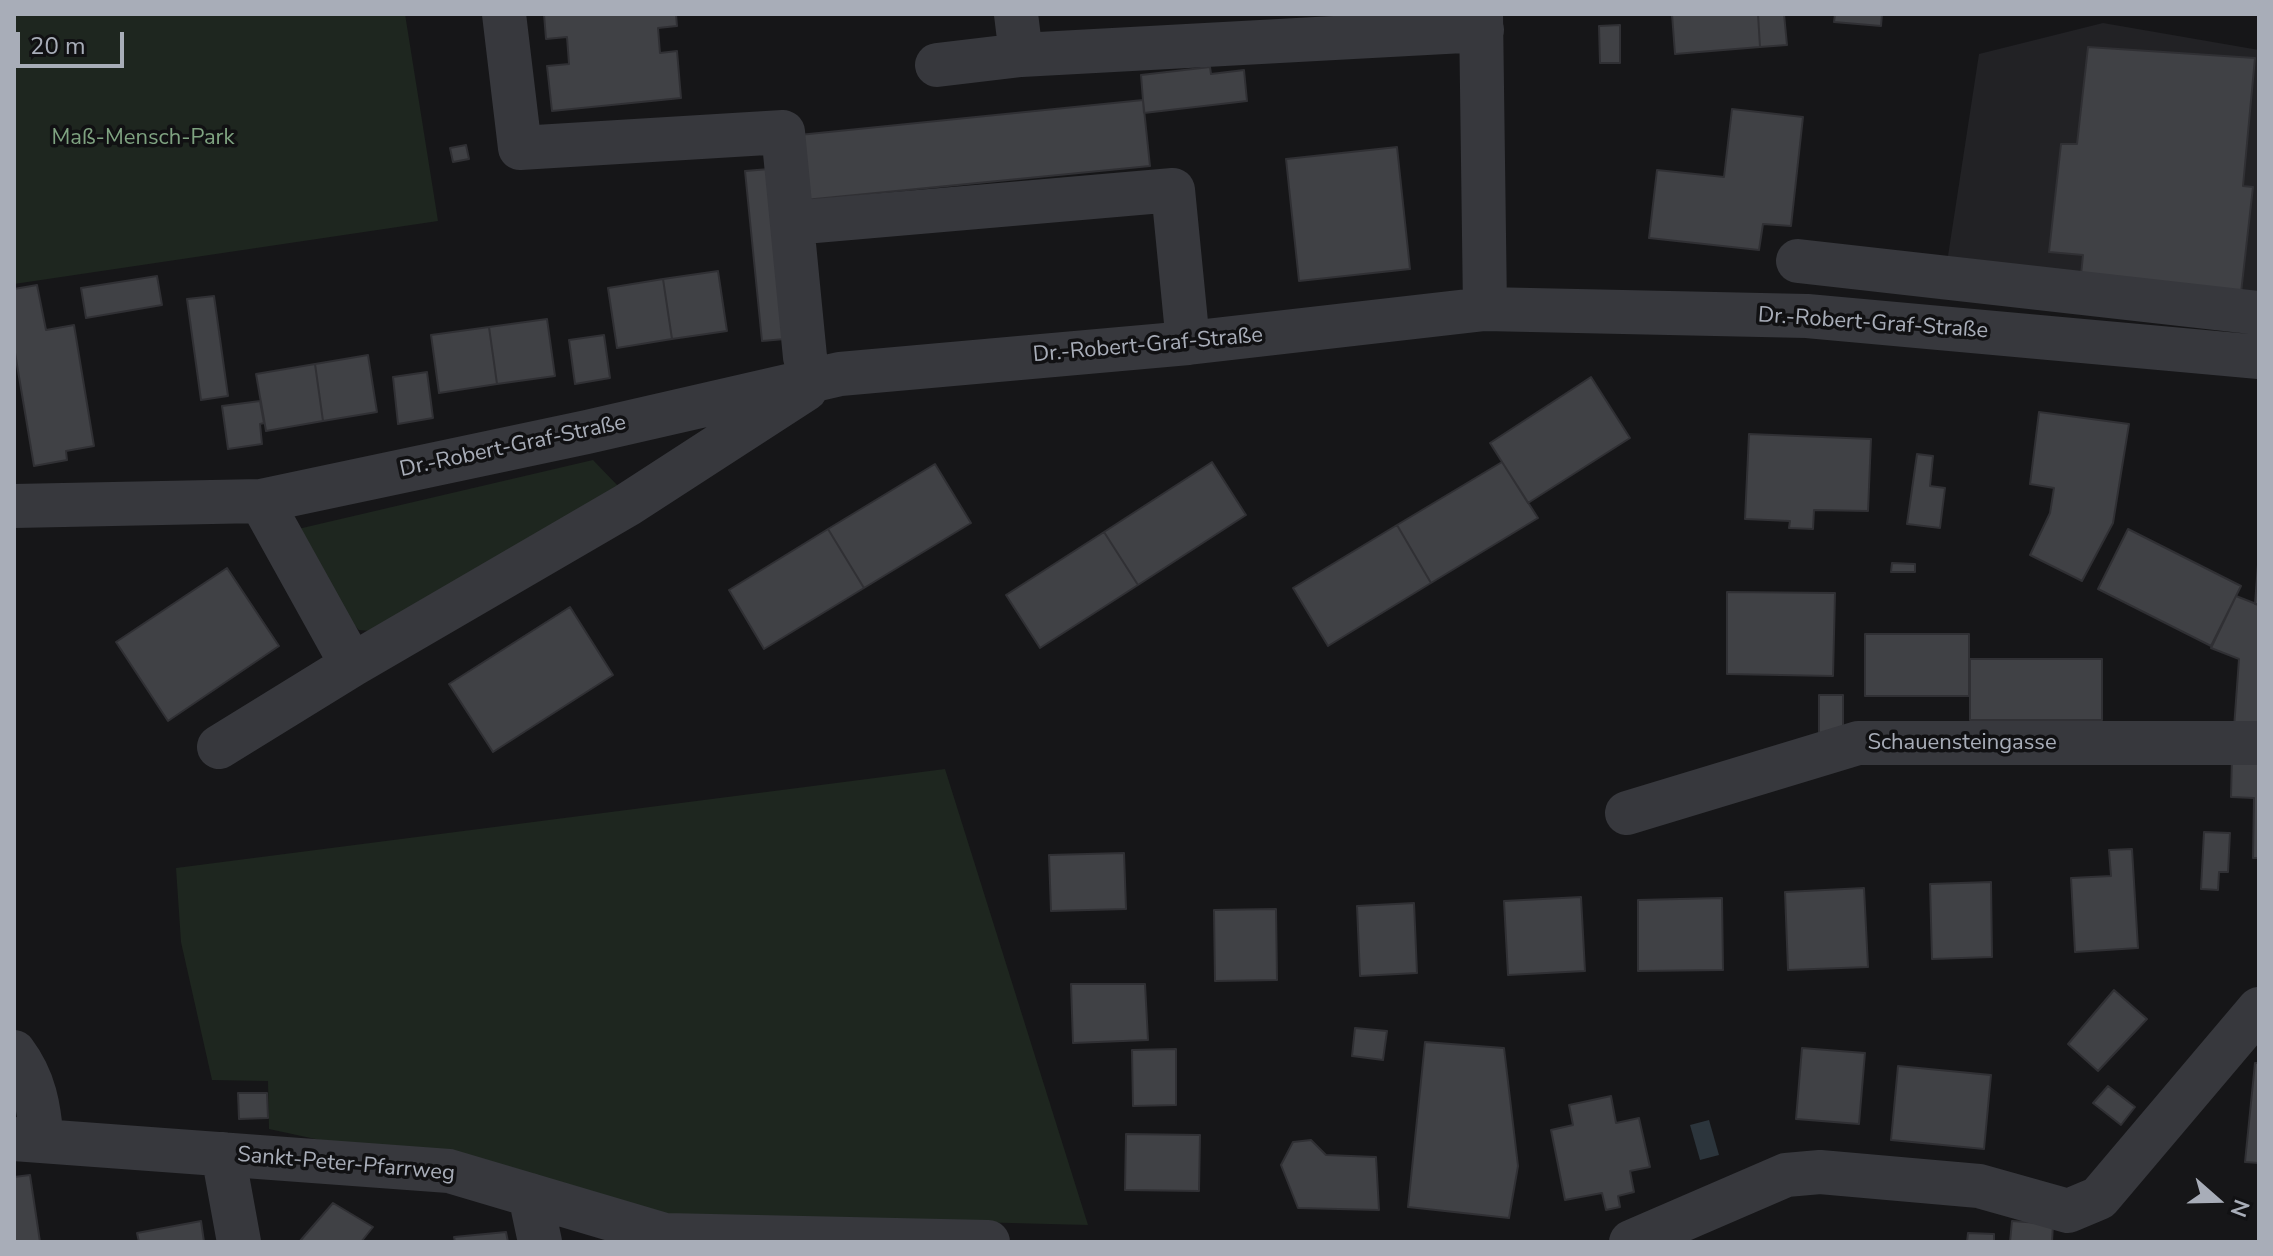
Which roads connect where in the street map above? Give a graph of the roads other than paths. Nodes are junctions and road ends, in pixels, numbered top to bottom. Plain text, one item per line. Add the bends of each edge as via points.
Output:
1 (504, 14) edge
2 (1482, 22) edge
3 (1019, 34) edge
4 (937, 65) dead end
5 (792, 223) junction
6 (1798, 261) dead end
7 (1485, 309) junction
8 (2259, 313) edge
9 (1188, 343) junction
10 (2259, 357) edge
11 (811, 379) junction
12 (261, 501) junction
13 (14, 506) edge
14 (352, 665) junction
15 (2259, 743) edge
16 (219, 747) dead end
17 (1627, 813) dead end
18 (2259, 1009) edge
19 (14, 1052) edge
20 (28, 1140) edge
21 (223, 1154) junction
22 (530, 1195) junction
23 (239, 1242) edge
24 (540, 1242) edge
25 (988, 1242) edge
26 (1631, 1242) edge

1 - 5 street via 520,148 783,132
2 - 3 street
2 - 7 street
3 - 4 street
5 - 9 street via 1173,190
5 - 11 street
6 - 8 street
7 - 9 street, Dr.-Robert-Graf-Straße
7 - 10 street, Dr.-Robert-Graf-Straße via 1807,316
9 - 11 street, Dr.-Robert-Graf-Straße
11 - 12 street, Dr.-Robert-Graf-Straße
11 - 14 street via 806,389 773,412 627,505
12 - 13 street, Dr.-Robert-Graf-Straße
12 - 14 street
14 - 16 street
15 - 17 street, Schauensteingasse via 1858,743
18 - 26 street via 2099,1198 2081,1208 2068,1211 1979,1186 1820,1172 1786,1175
19 - 20 street via 28,1071 39,1103
20 - 21 street, Sankt-Peter-Pfarrweg
21 - 22 street, Sankt-Peter-Pfarrweg via 449,1171
21 - 23 street, Sankt-Peter-Pfarrweg
22 - 24 street
22 - 25 street, Sankt-Peter-Pfarrweg via 665,1235

